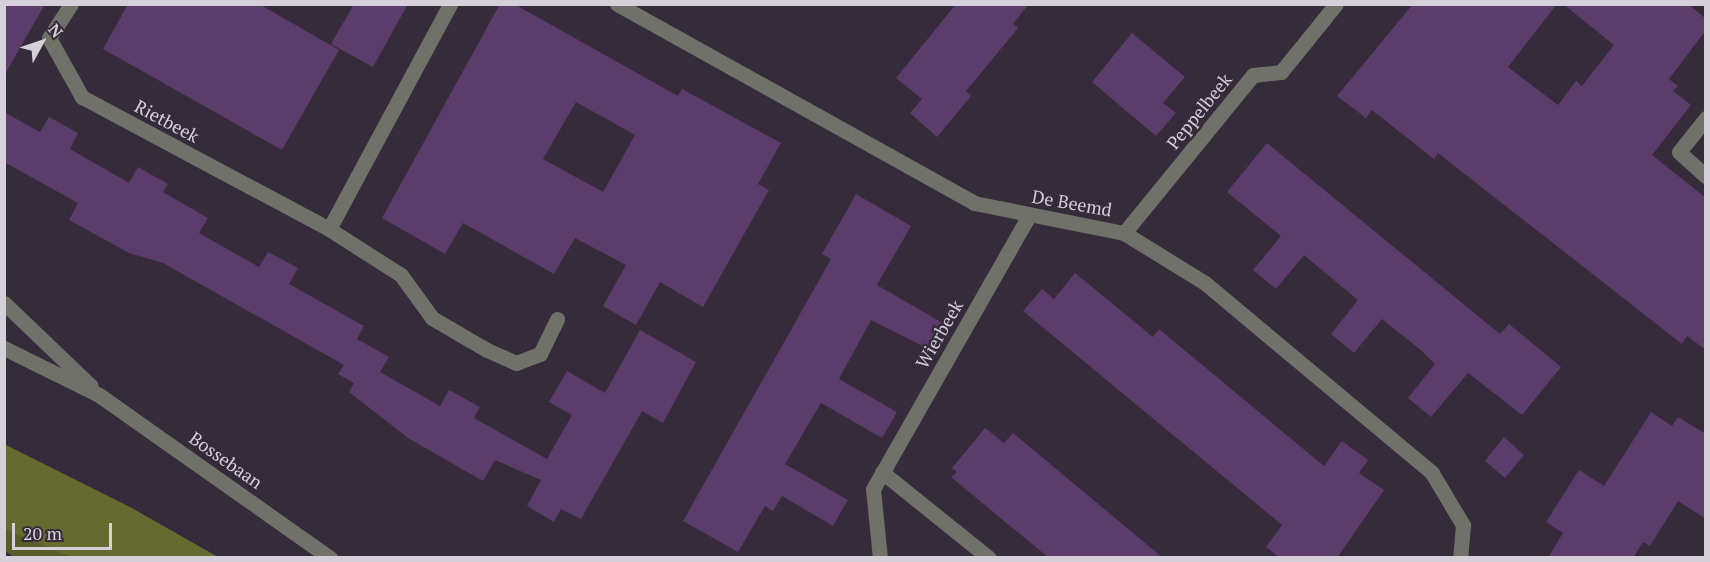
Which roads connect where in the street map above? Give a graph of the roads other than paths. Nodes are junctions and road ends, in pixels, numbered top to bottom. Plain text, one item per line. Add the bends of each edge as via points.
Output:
1 (71, 4) edge
2 (450, 4) edge
3 (617, 4) edge
4 (1336, 4) edge
5 (1706, 118) edge
6 (1706, 176) edge
7 (1029, 216) junction
8 (329, 229) junction
9 (1124, 233) junction
10 (4, 303) edge
11 (557, 319) dead end
12 (4, 348) edge
13 (99, 395) junction
14 (882, 472) junction
15 (330, 558) edge
16 (880, 558) edge
17 (989, 558) edge
18 (1460, 558) edge

1 - 8 street, Rietbeek via 49,38 82,97
2 - 8 street
3 - 7 street, De Beemd via 974,203
4 - 9 street, Peppelbeek via 1281,72 1253,75
5 - 6 street via 1678,152
7 - 9 street, De Beemd
7 - 14 street, Wierbeek
8 - 11 street, Rietbeek via 401,275 432,318 516,363 540,354
9 - 18 street, De Beemd via 1205,283 1432,473 1463,525
10 - 13 street, Bossebaan
12 - 13 street, Bossebaan
13 - 15 street, Bossebaan
14 - 16 street, Wierbeek via 873,489
14 - 17 street

